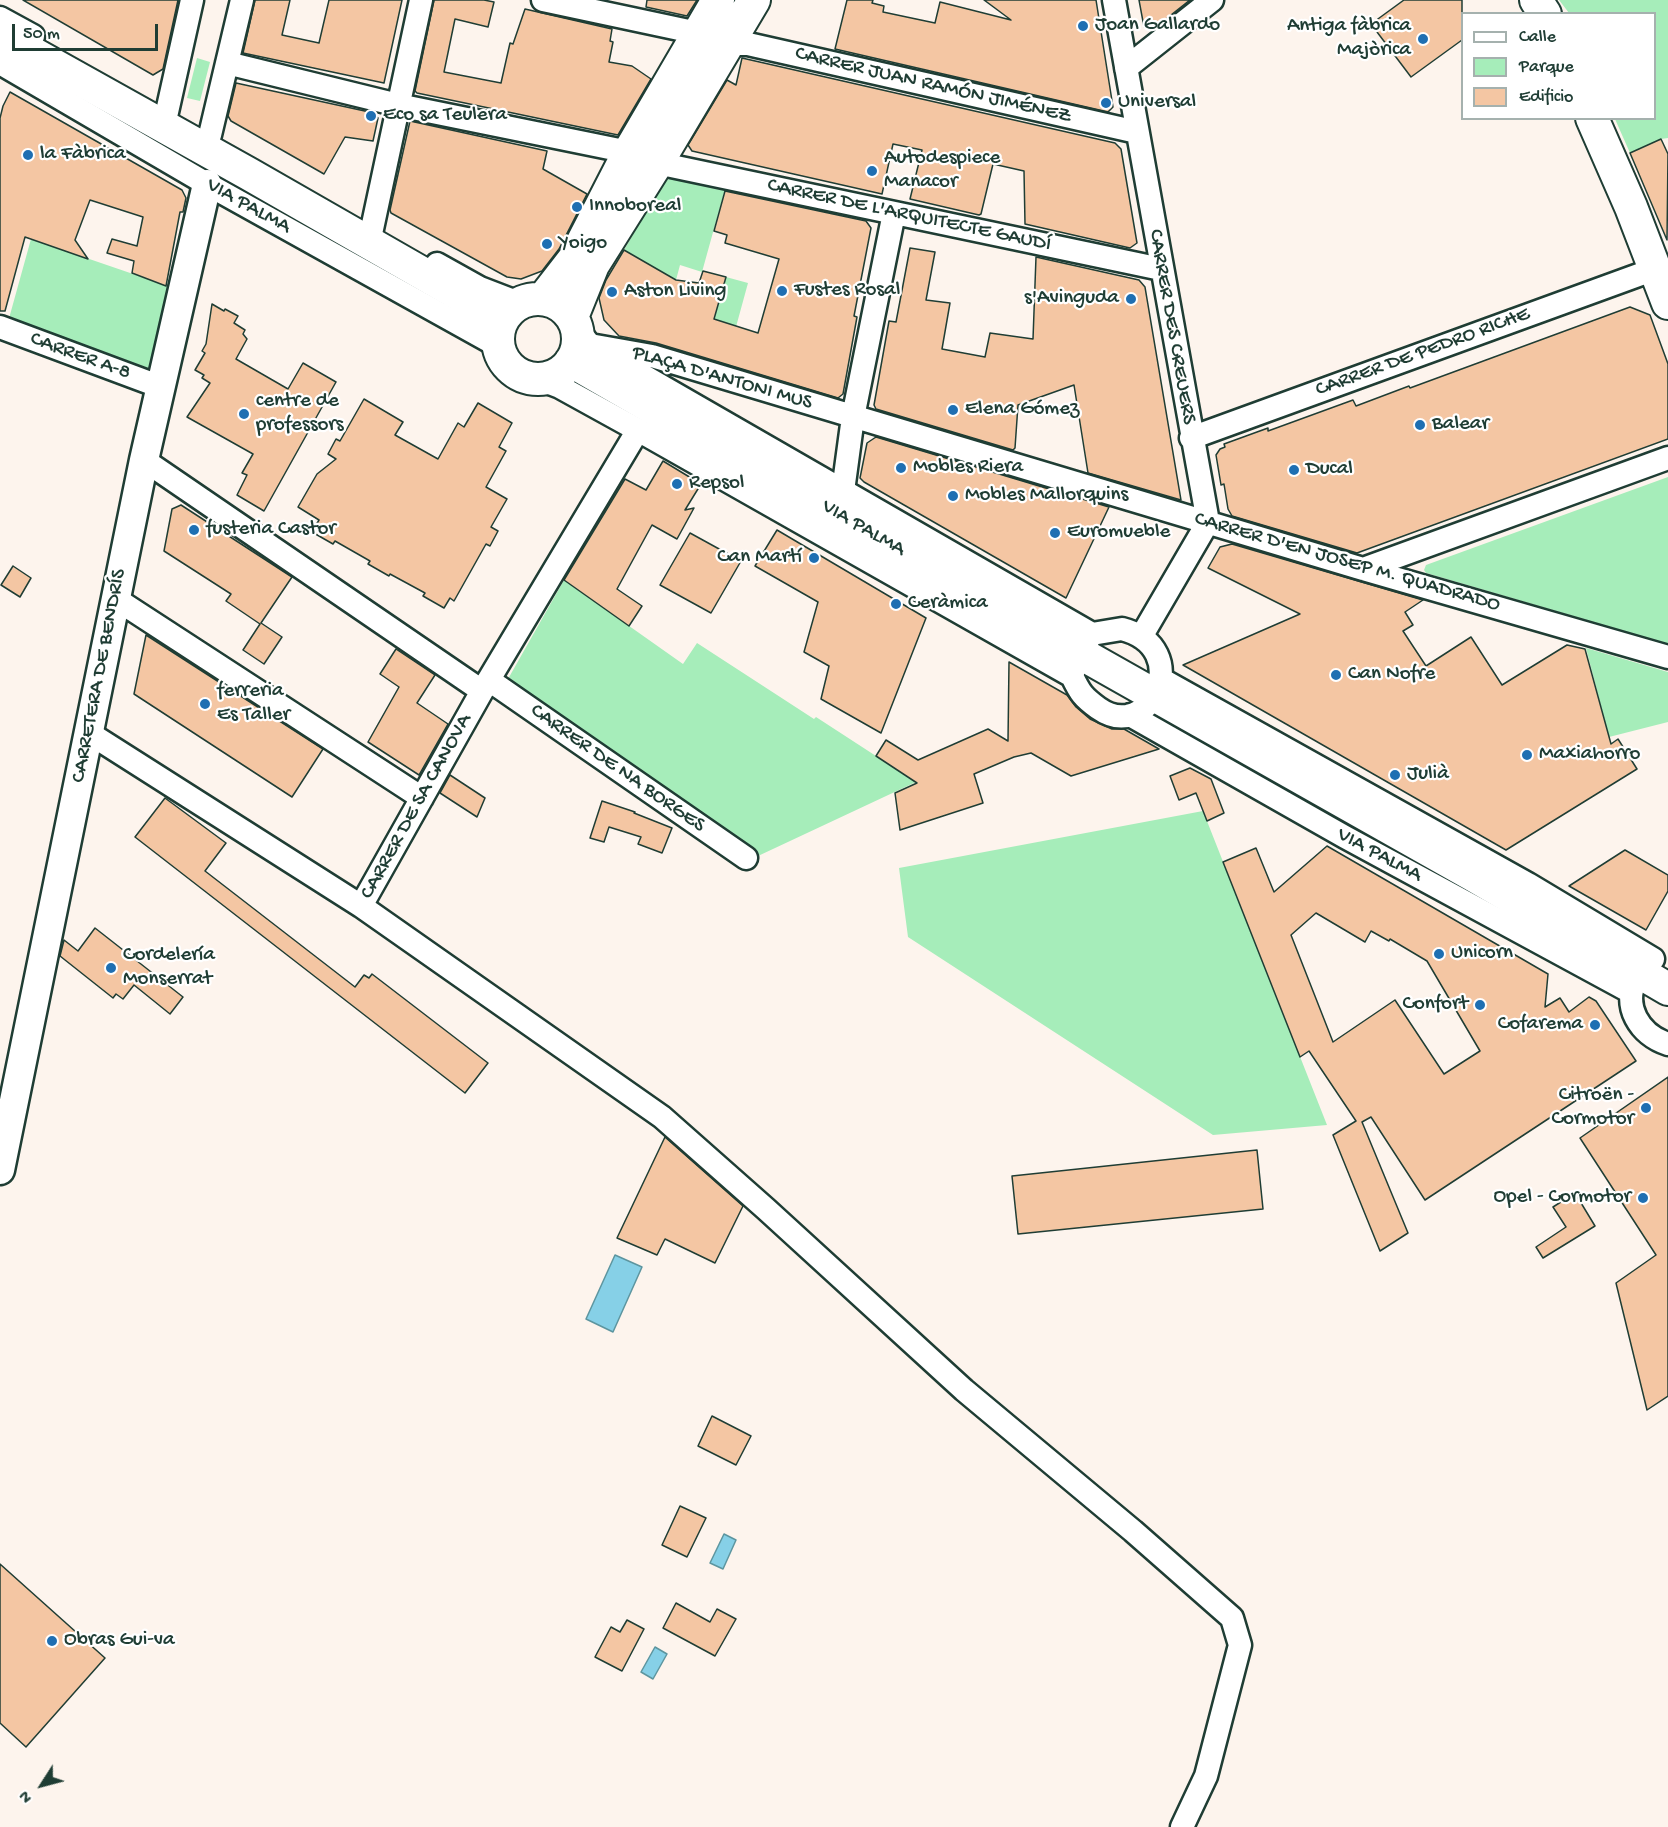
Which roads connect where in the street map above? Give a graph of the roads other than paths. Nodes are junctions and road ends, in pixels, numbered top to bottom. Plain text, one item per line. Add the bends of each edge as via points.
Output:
1 (192, 0) edge
2 (242, 0) edge
3 (421, 0) edge
4 (543, 0) edge
5 (718, 0) edge
6 (754, 0) edge
7 (1114, 0) edge
8 (1212, 0) edge
9 (0, 18) edge
10 (698, 33) junction
11 (0, 35) edge
12 (729, 44) junction
13 (0, 63) edge
14 (227, 63) junction
15 (1126, 68) junction
16 (398, 105) junction
17 (167, 112) junction
18 (1593, 120) edge
19 (1137, 132) junction
20 (219, 140) junction
21 (643, 158) junction
22 (249, 174) junction
23 (207, 184) junction
24 (894, 213) junction
25 (372, 229) junction
26 (1161, 269) junction
27 (1655, 269) junction
28 (1668, 303) edge
29 (516, 317) junction
30 (0, 327) edge
31 (577, 338) junction
32 (539, 379) junction
33 (160, 387) junction
34 (853, 417) junction
35 (638, 430) junction
36 (1191, 438) junction
37 (1668, 458) edge
38 (144, 460) junction
39 (843, 491) junction
40 (1208, 522) junction
41 (1363, 569) junction
42 (116, 599) junction
43 (1141, 637) junction
44 (1081, 654) junction
45 (1668, 657) edge
46 (486, 685) junction
47 (1158, 687) junction
48 (1130, 715) junction
49 (89, 733) junction
50 (422, 798) junction
51 (746, 858) dead end
52 (361, 906) junction
53 (1648, 969) edge
54 (1668, 989) edge
55 (1668, 1044) edge
56 (0, 1170) edge
57 (1182, 1827) edge

1 - 17 street
2 - 14 street
3 - 16 street
4 - 10 street
5 - 10 main road
6 - 12 main road
7 - 15 street, CARRER DES CREUERS
8 - 15 street
9 - 17 street
10 - 21 main road
11 - 22 main road
12 - 19 street, CARRER JUAN RAMÓN JIMÉNEZ via 748,44
12 - 21 main road
13 - 23 street, VIA PALMA
14 - 16 street, CARRER DE L'ARQUITECTE GAUDÍ
14 - 20 street
15 - 19 street, CARRER DES CREUERS
16 - 21 street, CARRER DE L'ARQUITECTE GAUDÍ
16 - 25 street
17 - 20 street
18 - 27 main road
19 - 26 street, CARRER DES CREUERS
20 - 22 street, VIA PALMA
20 - 25 street, VIA PALMA
21 - 24 street, CARRER DE L'ARQUITECTE GAUDÍ
21 - 29 main road via 574,260
21 - 31 main road via 593,266
22 - 29 main road
23 - 29 street, VIA PALMA
23 - 33 street, CARRETERA DE BENDRÍS
24 - 26 street, CARRER DE L'ARQUITECTE GAUDÍ
24 - 34 street
25 - 29 street, VIA PALMA via 480,288
26 - 36 street, CARRER DES CREUERS
27 - 28 main road
27 - 36 street, CARRER DE PEDRO RICHE
29 - 31 main road via 555,302
29 - 32 main road via 503,360 521,375
30 - 33 street, CARRER A-8
31 - 32 main road via 561,371
31 - 34 street, PLAÇA D'ANTONI MUS via 652,356
31 - 39 street, VIA PALMA
31 - 44 main road, VIA PALMA
32 - 35 street, VIA PALMA
33 - 38 street, CARRETERA DE BENDRÍS
34 - 39 street
34 - 40 street, CARRER D'EN JOSEP M. QUADRADO
35 - 44 street, VIA PALMA
35 - 46 street, CARRER DE SA CANOVA
36 - 40 street, CARRER DES CREUERS
37 - 41 street
38 - 42 street, CARRETERA DE BENDRÍS
38 - 46 street, CARRER DE NA BORGES
39 - 44 street, VIA PALMA
40 - 41 street, CARRER D'EN JOSEP M. QUADRADO
40 - 43 street
41 - 45 street, CARRER D'EN JOSEP M. QUADRADO
42 - 49 street, CARRETERA DE BENDRÍS
42 - 50 street
43 - 44 street via 1122,629
43 - 47 street via 1158,656
44 - 47 main road, VIA PALMA
44 - 48 street, VIA PALMA via 1081,696 1107,714
46 - 50 street, CARRER DE SA CANOVA
46 - 51 street, CARRER DE NA BORGES
47 - 48 street via 1139,712
47 - 53 main road, VIA PALMA via 1473,875
48 - 53 street, VIA PALMA via 1345,837
49 - 52 street, CARRER DE SA CANOVA
49 - 56 street, CARRETERA DE BENDRÍS
50 - 52 street, CARRER DE SA CANOVA
52 - 57 street via 662,1117 964,1390 1232,1618 1240,1645 1206,1776
53 - 54 main road, VIA PALMA
53 - 55 street via 1632,1007 1645,1032

